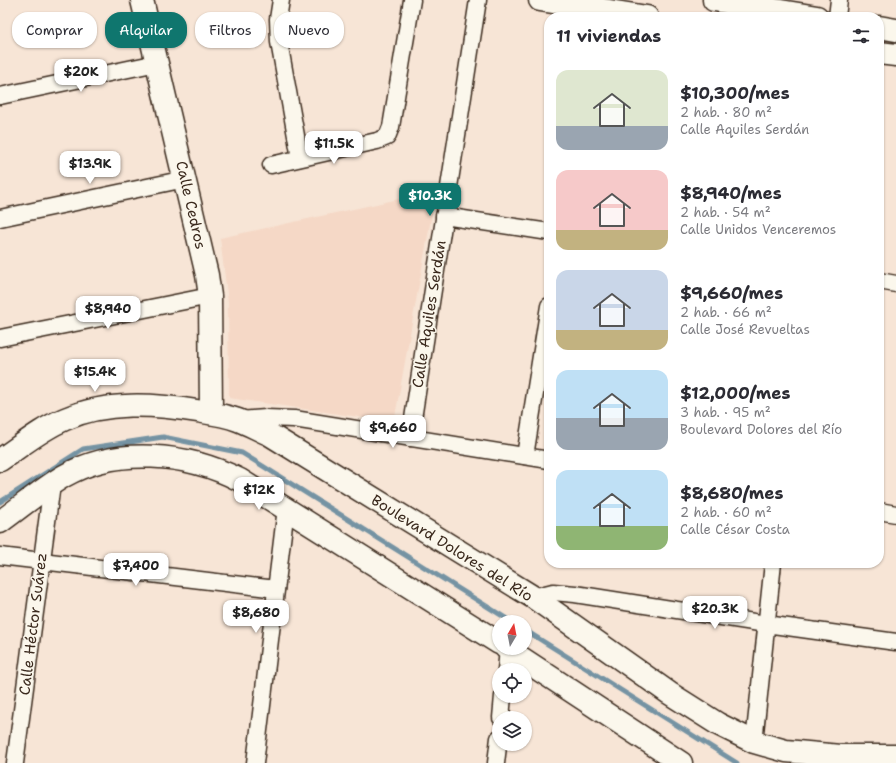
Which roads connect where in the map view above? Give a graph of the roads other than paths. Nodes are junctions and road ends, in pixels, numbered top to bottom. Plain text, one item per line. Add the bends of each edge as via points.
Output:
1 (142, 0) edge
2 (281, 0) edge
3 (412, 0) edge
4 (478, 0) edge
5 (540, 0) edge
6 (714, 0) edge
7 (839, 0) edge
8 (592, 8) edge
9 (616, 12) edge
10 (787, 12) edge
11 (838, 12) edge
12 (884, 28) edge
13 (896, 30) edge
14 (884, 54) edge
15 (896, 55) edge
16 (157, 63) junction
17 (0, 96) edge
18 (300, 158) junction
19 (271, 165) dead end
20 (185, 179) junction
21 (444, 216) junction
22 (0, 218) edge
23 (544, 231) edge
24 (884, 282) edge
25 (896, 284) edge
26 (210, 296) junction
27 (544, 337) edge
28 (0, 338) edge
29 (211, 413) junction
30 (238, 420) junction
31 (410, 438) junction
32 (525, 456) junction
33 (544, 459) edge
34 (0, 460) edge
35 (52, 484) junction
36 (286, 508) junction
37 (884, 512) edge
38 (896, 514) edge
39 (0, 522) edge
40 (0, 556) edge
41 (41, 561) junction
42 (772, 568) edge
43 (276, 590) junction
44 (533, 597) junction
45 (766, 624) junction
46 (896, 642) edge
47 (492, 644) edge
48 (508, 655) edge
49 (754, 742) junction
50 (497, 751) edge
51 (896, 756) edge
52 (15, 763) edge
53 (255, 763) edge
54 (496, 763) edge
55 (681, 763) edge

1 - 16 street, Calle Cedros
2 - 18 street via 278,19 279,42
3 - 18 street via 391,127 387,137
4 - 21 street, Calle Aquiles Serdán
5 - 8 street
6 - 10 street
7 - 11 street
8 - 9 street
12 - 13 street
14 - 15 street
16 - 17 street
16 - 20 street, Calle Cedros
18 - 19 street
20 - 22 street
20 - 26 street, Calle Cedros
21 - 23 street
21 - 31 street, Calle Aquiles Serdán
24 - 25 street
26 - 28 street
26 - 29 street, Calle Cedros
27 - 32 street
29 - 30 street, Boulevard Dolores del Río
29 - 34 street, Boulevard Dolores del Río via 169,406 141,405 84,412 64,419
30 - 31 street via 294,418
30 - 44 street, Boulevard Dolores del Río via 269,434
31 - 32 street
32 - 33 street
35 - 36 street via 96,464 120,458 157,457 192,462 228,473
35 - 39 street
35 - 41 street, Calle Héctor Suárez
36 - 43 street
36 - 47 street
37 - 38 street
40 - 41 street
41 - 43 street
41 - 52 street, Calle Héctor Suárez
42 - 45 street
43 - 53 street
44 - 45 street via 553,592 575,594
44 - 49 street, Boulevard Dolores del Río via 669,693 718,724
45 - 46 street
45 - 49 street
48 - 55 street
49 - 51 street, Boulevard Dolores del Río via 786,751 810,754
50 - 54 street

